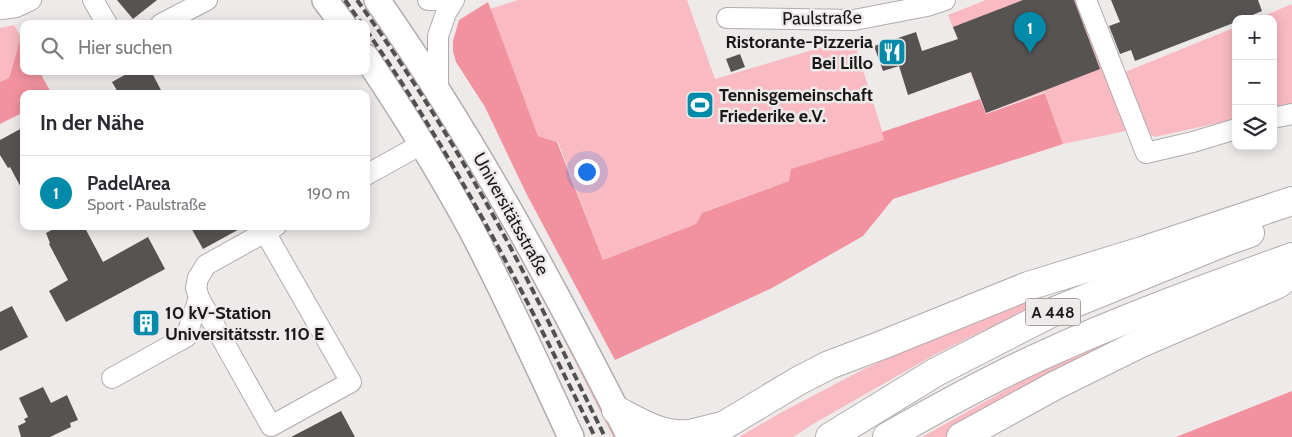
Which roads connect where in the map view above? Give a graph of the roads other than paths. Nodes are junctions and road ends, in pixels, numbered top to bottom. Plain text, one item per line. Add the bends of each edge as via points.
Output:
1 (0, 0) edge
2 (31, 0) edge
3 (93, 0) edge
4 (207, 0) edge
5 (325, 0) edge
6 (377, 0) edge
7 (428, 0) edge
8 (445, 0) edge
9 (454, 0) edge
10 (945, 0) edge
11 (1086, 0) edge
12 (727, 18) dead end
13 (105, 20) edge
14 (169, 20) edge
15 (340, 20) edge
16 (370, 63) edge
17 (438, 89) junction
18 (1292, 114) edge
19 (1277, 117) edge
20 (1232, 130) edge
21 (422, 144) junction
22 (370, 173) edge
23 (1292, 201) edge
24 (1292, 219) edge
25 (269, 230) edge
26 (272, 230) edge
27 (1292, 256) edge
28 (1292, 273) edge
29 (198, 288) junction
30 (112, 378) dead end
31 (616, 410) junction
32 (715, 431) edge
33 (571, 437) edge
34 (630, 437) edge
35 (830, 437) edge
36 (887, 437) edge
37 (961, 437) edge

1 - 2 street via 2,9 16,8
3 - 13 street
4 - 14 street
5 - 15 main road
6 - 17 main road, Universitätsstraße
7 - 8 street
9 - 17 street via 438,36
10 - 12 street, Paulstraße via 854,20
11 - 20 street via 1146,153
16 - 21 main road
17 - 31 main road, Universitätsstraße via 531,249
18 - 19 street
21 - 22 street
21 - 33 main road via 471,228
23 - 32 highway via 1028,286 829,365
24 - 35 highway, A 448 via 1227,241 1055,311 936,372
25 - 29 street via 206,265
26 - 29 street via 351,382 272,426
27 - 36 highway, A 448 via 1052,350
28 - 37 highway via 1278,284 1131,348 1056,385
29 - 30 street via 186,338
31 - 32 highway via 653,429 675,434
31 - 34 main road, Universitätsstraße

